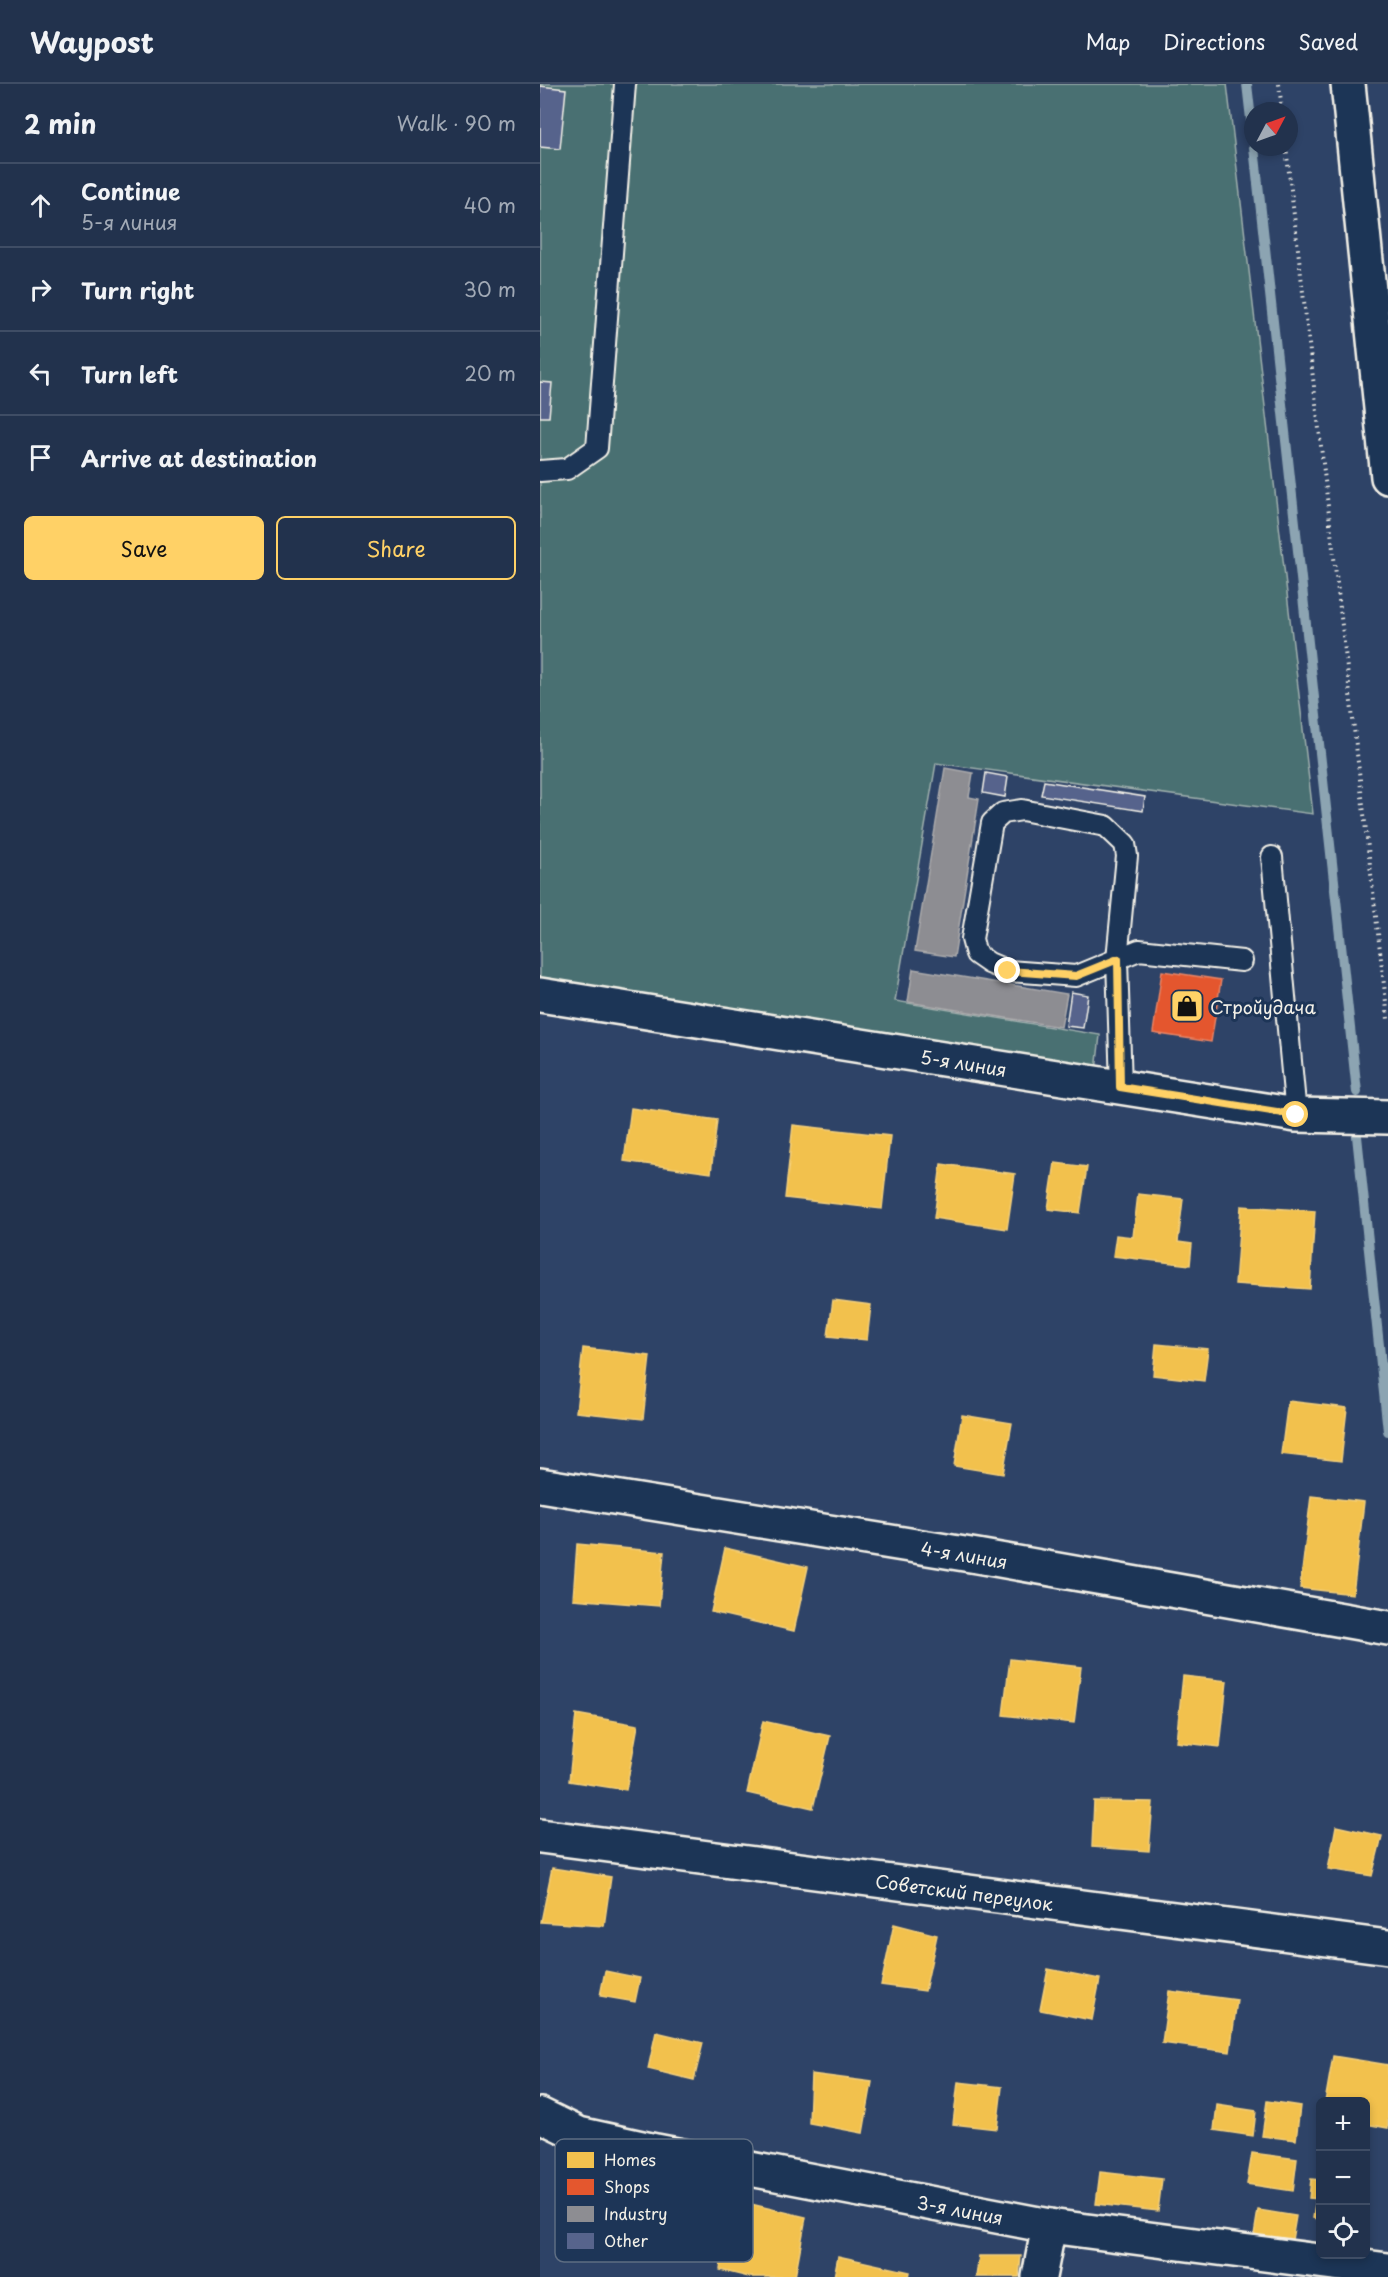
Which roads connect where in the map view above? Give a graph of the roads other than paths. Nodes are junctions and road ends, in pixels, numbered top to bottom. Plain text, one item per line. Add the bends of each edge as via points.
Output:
1 (625, 84) edge
2 (1348, 84) edge
3 (540, 471) edge
4 (1388, 477) edge
5 (1272, 857) dead end
6 (1118, 959) junction
7 (1242, 962) dead end
8 (540, 995) edge
9 (1120, 1087) junction
10 (1296, 1115) junction
11 (1388, 1117) edge
12 (540, 1485) edge
13 (1388, 1628) edge
14 (540, 1836) edge
15 (1388, 1947) edge
16 (540, 2115) edge
17 (605, 2139) edge
18 (753, 2170) edge
19 (1049, 2226) junction
20 (1388, 2270) edge
21 (1039, 2277) edge

1 - 3 lane via 597,448 567,469
2 - 4 street
5 - 10 lane
6 - 6 lane via 1125,844 1106,826 1022,810 1003,813 992,823 972,939 976,954 1008,971 1076,976
6 - 7 lane via 1139,950
6 - 9 lane
8 - 9 street, 5-я линия
9 - 10 street, 5-я линия
10 - 11 street, 5-я линия
12 - 13 street, 4-я линия
14 - 15 street, Советский переулок
16 - 17 street, 3-я линия via 579,2133
18 - 19 street, 3-я линия
19 - 20 street, 3-я линия
19 - 21 street

